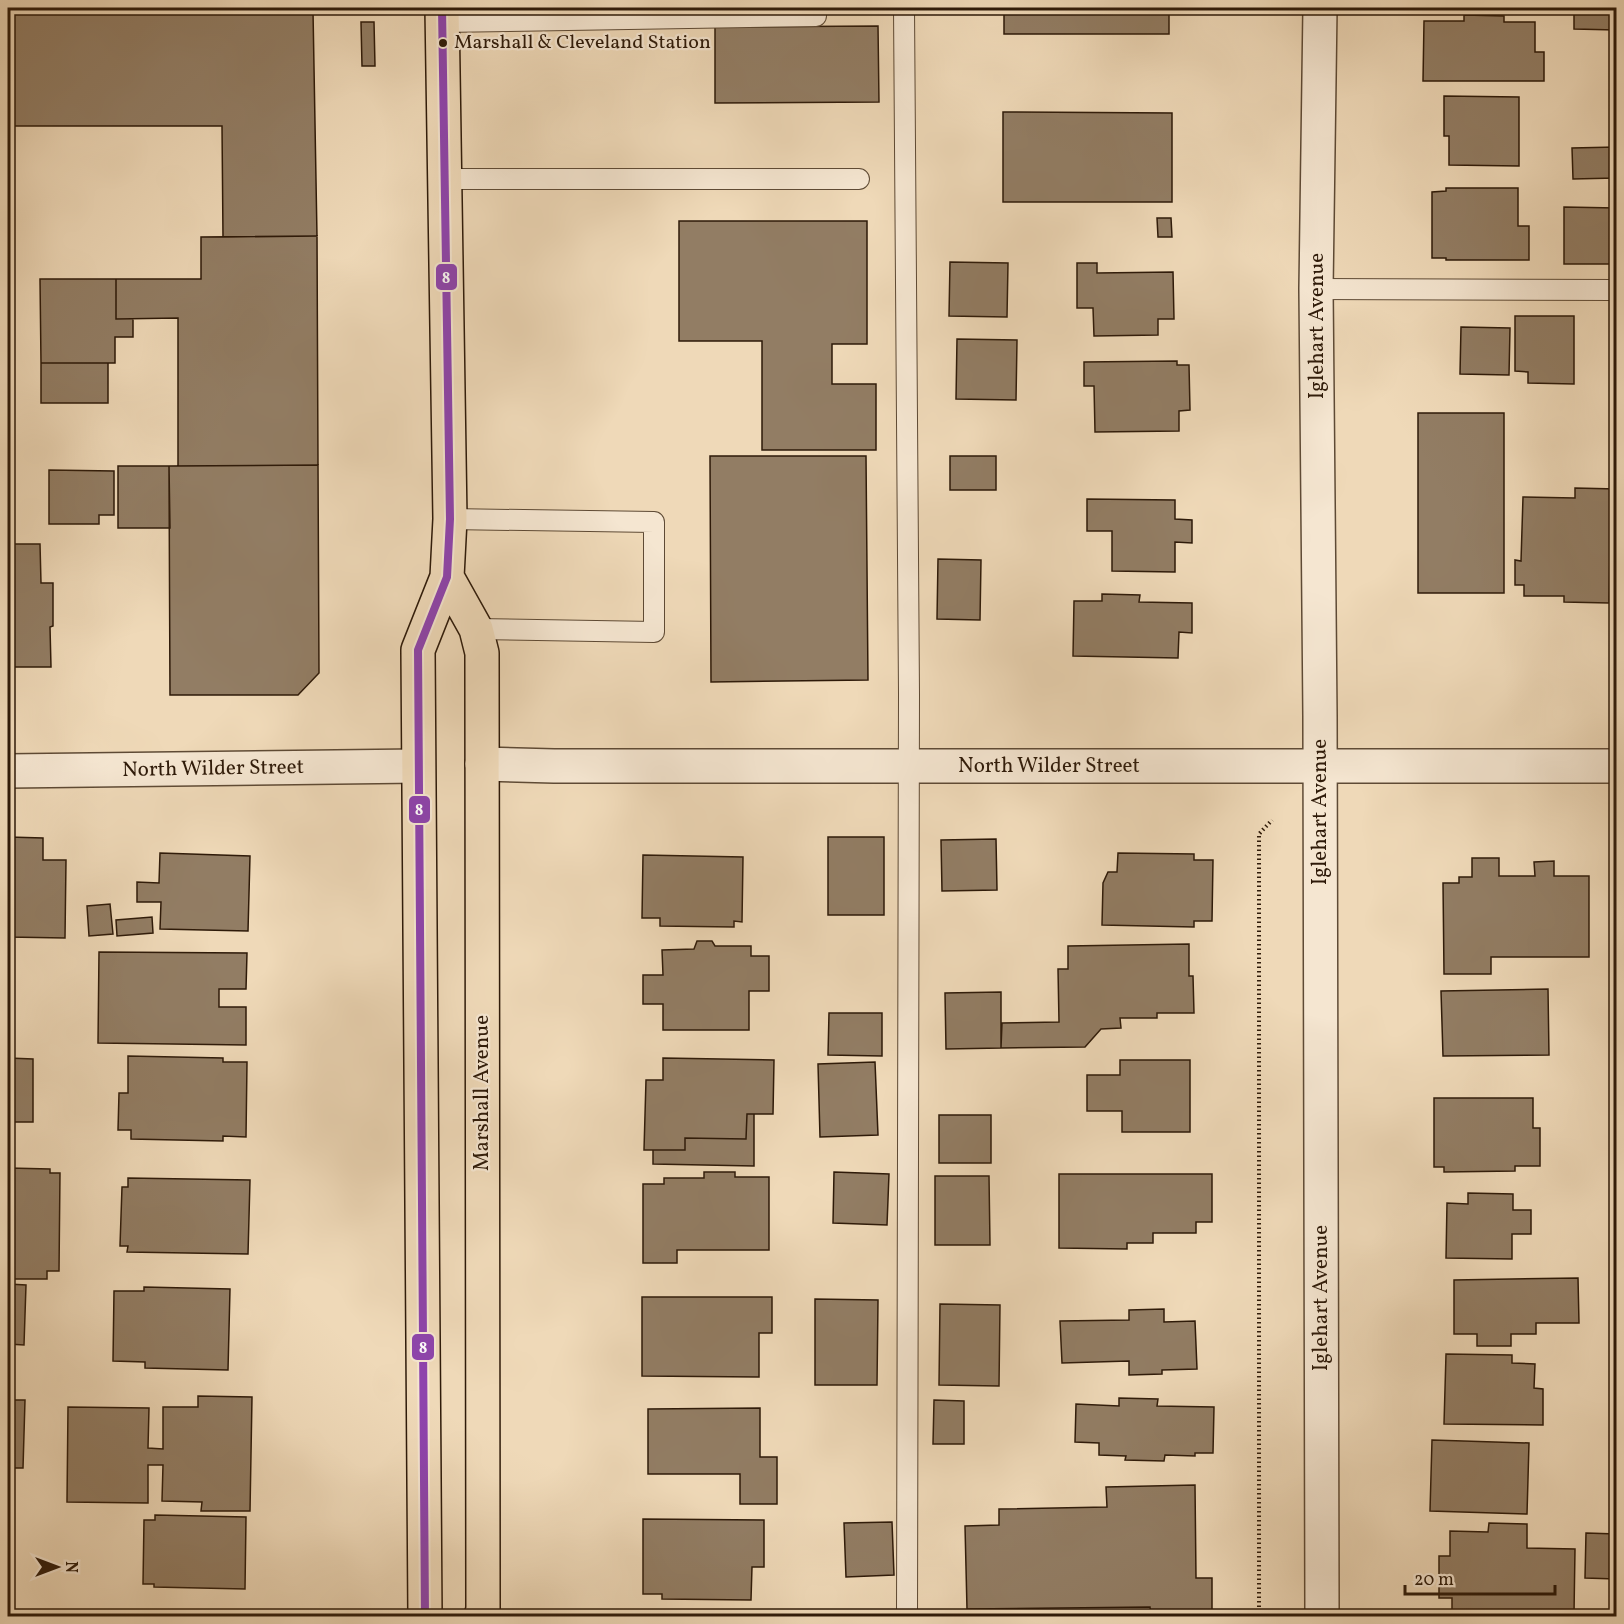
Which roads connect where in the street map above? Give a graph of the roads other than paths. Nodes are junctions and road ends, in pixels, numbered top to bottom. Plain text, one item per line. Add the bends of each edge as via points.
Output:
1 (816, 8) edge
2 (904, 8) edge
3 (1320, 8) edge
4 (663, 13) edge
5 (442, 15) edge
6 (443, 178) junction
7 (859, 179) dead end
8 (1316, 289) junction
9 (1617, 290) edge
10 (450, 519) junction
11 (447, 577) junction
12 (476, 629) junction
13 (482, 764) junction
14 (418, 766) junction
15 (909, 766) junction
16 (1320, 766) junction
17 (1617, 766) edge
18 (8, 771) edge
19 (425, 1617) edge
20 (481, 1617) edge
21 (907, 1617) edge
22 (1322, 1617) edge

1 - 4 lane via 816,16
2 - 15 lane
3 - 8 street, Iglehart Avenue
4 - 5 lane
5 - 6 main road
6 - 7 lane
6 - 10 main road
8 - 9 lane
8 - 16 street, Iglehart Avenue
10 - 11 main road
10 - 12 lane via 654,522 654,632
11 - 12 main road, Marshall Avenue
11 - 14 main road via 418,650
12 - 13 main road, Marshall Avenue via 482,653
13 - 15 street, North Wilder Street
13 - 20 main road, Marshall Avenue
14 - 18 street, North Wilder Street
14 - 19 main road
15 - 16 street, North Wilder Street
15 - 21 lane
16 - 17 street, North Wilder Street
16 - 22 street, Iglehart Avenue

